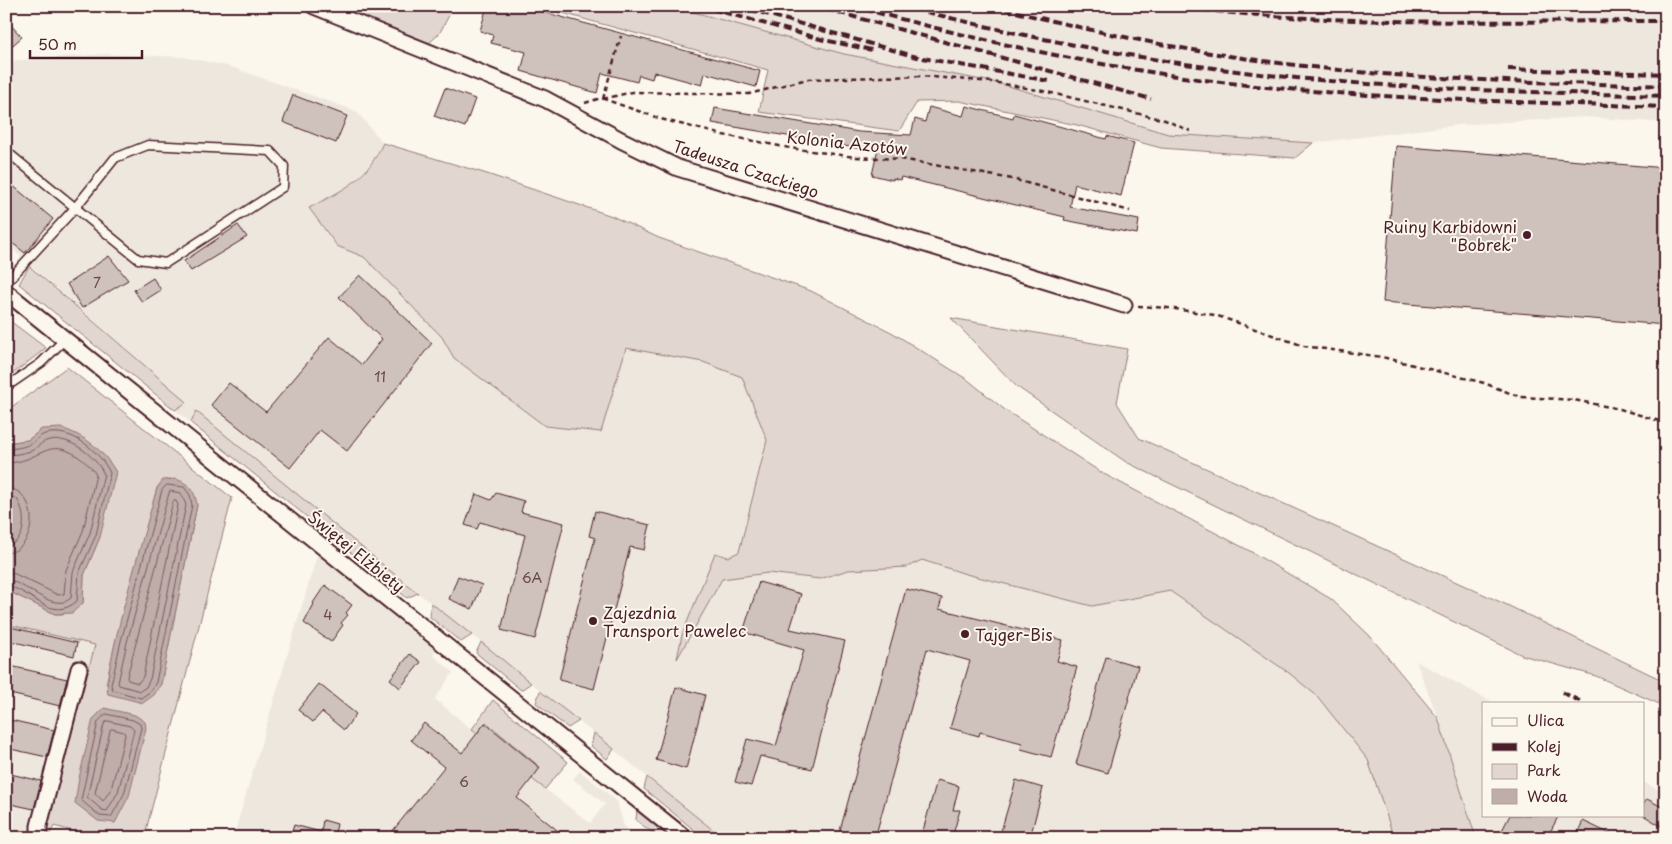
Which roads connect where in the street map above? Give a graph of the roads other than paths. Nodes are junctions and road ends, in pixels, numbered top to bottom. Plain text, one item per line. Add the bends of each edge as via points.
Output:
1 (314, 6) edge
2 (6, 151) edge
3 (75, 208) junction
4 (6, 283) edge
5 (6, 292) edge
6 (1124, 305) road end
7 (65, 339) junction
8 (6, 387) edge
9 (79, 669) dead end
10 (39, 838) edge
11 (685, 838) edge

1 - 6 street, Tadeusza Czackiego via 518,88 678,168
2 - 3 lane
3 - 3 lane via 138,259 166,263 283,187 284,166 270,151 148,145 115,158
3 - 4 lane
5 - 7 street, Świętej Elżbiety
7 - 8 lane via 41,363
7 - 11 street, Świętej Elżbiety
9 - 10 street via 38,826

